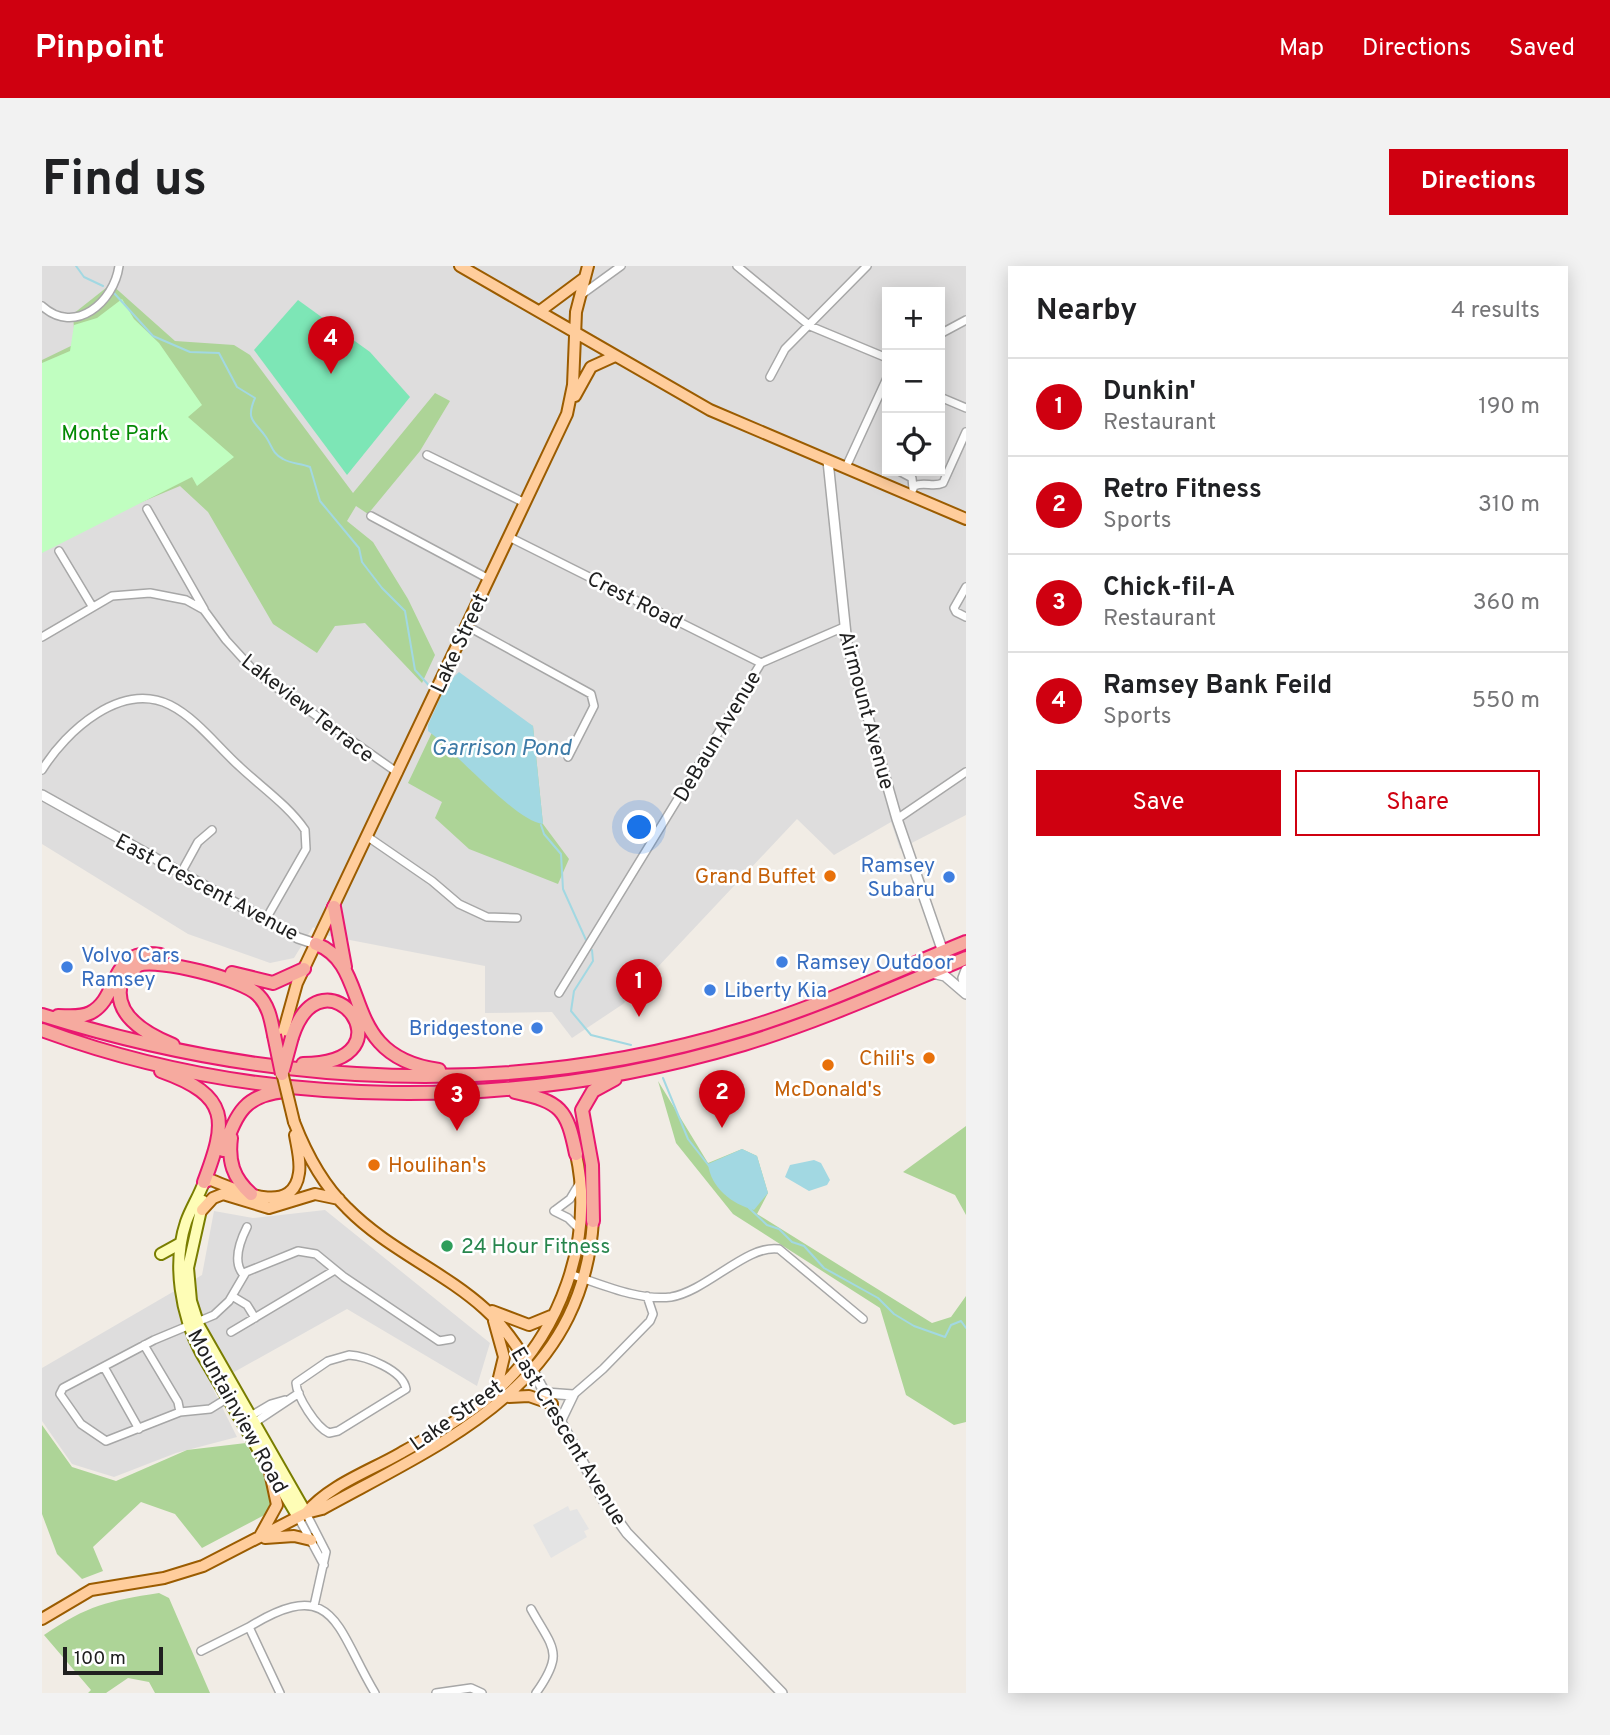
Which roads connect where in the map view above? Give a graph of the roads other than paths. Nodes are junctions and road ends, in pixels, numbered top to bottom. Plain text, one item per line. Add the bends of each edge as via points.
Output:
1 (119, 266) edge
2 (460, 266) edge
3 (587, 266) edge
4 (621, 266) edge
5 (737, 266) edge
6 (867, 266) edge
7 (583, 279) junction
8 (578, 298) junction
9 (42, 306) edge
10 (540, 311) junction
11 (966, 320) edge
12 (810, 326) junction
13 (945, 331) edge
14 (575, 334) junction
15 (613, 356) junction
16 (882, 356) edge
17 (770, 377) dead end
18 (882, 389) edge
19 (945, 399) edge
20 (571, 405) junction
21 (966, 408) edge
22 (966, 432) edge
23 (426, 455) dead end
24 (828, 461) junction
25 (846, 467) junction
26 (908, 476) edge
27 (912, 490) junction
28 (525, 502) junction
29 (147, 509) dead end
30 (371, 516) dead end
31 (966, 519) edge
32 (509, 537) junction
33 (59, 551) dead end
34 (489, 579) junction
35 (966, 587) edge
36 (92, 606) junction
37 (204, 610) junction
38 (966, 617) edge
39 (467, 626) junction
40 (844, 627) junction
41 (42, 637) edge
42 (761, 663) junction
43 (568, 757) dead end
44 (42, 770) edge
45 (966, 772) edge
46 (398, 773) junction
47 (42, 795) edge
48 (897, 819) junction
49 (212, 830) dead end
50 (368, 837) junction
51 (181, 873) junction
52 (334, 907) junction
53 (517, 918) dead end
54 (266, 919) junction
55 (966, 942) edge
56 (316, 944) junction
57 (943, 951) junction
58 (966, 958) edge
59 (304, 969) junction
60 (966, 970) edge
61 (930, 973) junction
62 (346, 978) junction
63 (559, 993) dead end
64 (966, 993) edge
65 (44, 1015) edge
66 (42, 1030) edge
67 (282, 1036) junction
68 (101, 1050) junction
69 (205, 1058) junction
70 (253, 1065) junction
71 (646, 1068) junction
72 (282, 1074) joint
73 (474, 1075) junction
74 (318, 1088) junction
75 (501, 1088) junction
76 (294, 1122) junction
77 (233, 1127) junction
78 (576, 1154) joint
79 (208, 1181) junction
80 (580, 1181) junction
81 (251, 1194) junction
82 (339, 1199) junction
83 (202, 1210) junction
84 (593, 1221) joint
85 (247, 1227) dead end
86 (579, 1229) junction
87 (181, 1243) junction
88 (161, 1254) dead end
89 (184, 1268) junction
90 (335, 1270) junction
91 (570, 1274) junction
92 (243, 1275) junction
93 (583, 1278) junction
94 (232, 1296) junction
95 (647, 1296) junction
96 (488, 1312) junction
97 (553, 1315) junction
98 (255, 1318) junction
99 (863, 1319) dead end
100 (193, 1324) junction
101 (231, 1332) dead end
102 (451, 1339) dead end
103 (144, 1345) junction
104 (525, 1359) junction
105 (104, 1367) junction
106 (533, 1371) junction
107 (299, 1394) junction
108 (493, 1394) junction
109 (232, 1395) junction
110 (573, 1395) junction
111 (509, 1397) junction
112 (549, 1399) junction
113 (180, 1412) junction
114 (561, 1420) junction
115 (249, 1422) junction
116 (139, 1429) junction
117 (268, 1464) junction
118 (302, 1515) junction
119 (259, 1538) junction
120 (311, 1540) junction
121 (324, 1566) junction
122 (314, 1606) junction
123 (531, 1609) dead end
124 (42, 1619) edge
125 (248, 1627) junction
126 (201, 1651) dead end
127 (280, 1693) edge
128 (375, 1693) edge
129 (436, 1693) edge
130 (482, 1693) edge
131 (536, 1693) edge
132 (782, 1693) edge

1 - 9 street via 110,293 92,312 66,317
2 - 10 main road
3 - 7 main road, Lake Street
4 - 8 street
5 - 12 street
6 - 12 street
7 - 8 main road, Lake Street
7 - 10 main road
8 - 14 main road, Lake Street
10 - 14 main road
11 - 13 street
12 - 16 street
12 - 17 street via 785,349
14 - 15 main road
14 - 20 main road, Lake Street
15 - 20 main road via 591,367
15 - 24 main road via 710,410
18 - 25 street
19 - 21 street
20 - 28 main road, Lake Street
22 - 27 street via 943,483 921,483
23 - 28 street
24 - 25 main road
24 - 40 street, Airmount Avenue
25 - 27 main road
26 - 27 street
27 - 31 main road
28 - 32 main road, Lake Street
29 - 37 street, Lakeview Terrace
30 - 34 street
32 - 34 main road, Lake Street
32 - 42 street, Crest Road
33 - 36 street
34 - 39 main road, Lake Street
35 - 38 street via 954,608
36 - 37 street via 112,596 135,593 175,597
36 - 41 street
37 - 46 street, Lakeview Terrace via 257,674
39 - 43 street via 591,694 594,706
39 - 46 main road, Lake Street
40 - 42 street, DeBaun Avenue
40 - 48 street, Airmount Avenue
42 - 63 street, DeBaun Avenue
44 - 54 street via 80,727 115,704 153,699 181,712 304,830 306,849
45 - 48 street
46 - 50 main road, Lake Street
47 - 51 street, East Crescent Avenue
48 - 57 street, Airmount Avenue
49 - 51 street via 198,842
50 - 52 main road, Lake Street
50 - 53 street via 459,904 487,917
51 - 54 street, East Crescent Avenue
52 - 56 main road, Lake Street
52 - 62 highway
54 - 56 street, East Crescent Avenue
55 - 57 highway
56 - 59 main road, East Crescent Avenue
56 - 62 highway via 335,956
57 - 73 highway via 809,1007 709,1039 625,1057
58 - 61 highway
59 - 65 highway via 274,983 142,954 121,967 91,1013
59 - 67 main road, East Crescent Avenue
60 - 64 street
61 - 64 street via 945,976
61 - 71 highway via 780,1032
62 - 73 highway via 376,1039 388,1052 419,1067
65 - 69 highway
66 - 68 highway
67 - 69 highway via 265,1004 248,987 153,962 133,967 120,991 129,1016 151,1035
67 - 70 highway via 303,1012 321,1001 337,1001 357,1021 356,1045 341,1059
67 - 72 highway, bridge
68 - 74 highway via 231,1078
68 - 79 highway via 186,1080 211,1101 221,1131
69 - 70 highway
70 - 73 highway via 359,1076
71 - 75 highway
71 - 84 highway via 600,1085 583,1105 593,1178
72 - 76 main road, East Crescent Avenue, bridge
74 - 75 highway via 410,1092
74 - 77 highway via 257,1096 244,1106
75 - 78 highway via 540,1097 560,1108 568,1119
76 - 81 main road via 296,1184 277,1198
76 - 82 main road, East Crescent Avenue via 311,1160
77 - 79 highway
77 - 81 highway via 231,1164 237,1180
78 - 80 main road, Lake Street
79 - 81 main road
79 - 83 main road, Mountainview Road
79 - 87 main road, Mountainview Road via 188,1215
80 - 86 main road, Lake Street
80 - 86 street via 570,1199 554,1211
82 - 83 main road via 315,1194 269,1208 223,1194
82 - 96 main road, East Crescent Avenue via 373,1231
83 - 89 main road, Mountainview Road
84 - 93 main road, Lake Street
85 - 92 street via 239,1250
86 - 91 main road, Lake Street
87 - 88 main road
87 - 89 main road, Mountainview Road
89 - 100 main road, Mountainview Road via 182,1297
90 - 92 street via 316,1254 302,1250
90 - 98 street
90 - 102 street via 439,1341
91 - 93 street
91 - 97 main road, Lake Street
92 - 94 street
93 - 95 street
93 - 106 main road, Lake Street via 563,1325
94 - 98 street
94 - 100 street via 218,1312
95 - 99 street via 686,1293 772,1248 786,1253
95 - 110 street via 653,1314 650,1321
96 - 97 main road via 523,1325
96 - 104 main road, East Crescent Avenue
96 - 108 main road via 504,1362
97 - 104 main road, Lake Street
98 - 101 street
100 - 103 street
100 - 109 main road, Mountainview Road via 201,1353
103 - 105 street
103 - 113 street
104 - 106 main road, East Crescent Avenue
104 - 108 main road, Lake Street
105 - 116 street
105 - 116 street via 62,1388 62,1399 81,1424 102,1440 113,1441
106 - 111 main road, Lake Street
106 - 112 street, East Crescent Avenue
107 - 107 street via 296,1385 300,1378 349,1355 373,1361 402,1379 406,1387 402,1394 332,1434 323,1430
107 - 115 street
108 - 118 main road, Lake Street via 427,1438 318,1499
109 - 113 street via 210,1409
109 - 115 main road, Mountainview Road
110 - 112 street
110 - 114 street
111 - 112 main road
111 - 118 main road, Lake Street via 453,1437 322,1509
112 - 114 street, East Crescent Avenue
113 - 116 street
114 - 132 street, East Crescent Avenue via 604,1501 634,1542
115 - 117 main road, Mountainview Road
115 - 118 main road, Mountainview Road
117 - 118 main road, Mountainview Road
117 - 119 main road via 277,1505
118 - 119 main road, Lake Street
118 - 120 street
118 - 121 street via 325,1548
119 - 120 main road
119 - 124 main road, Lake Street via 183,1573 91,1590
120 - 121 street
121 - 122 street
122 - 125 street via 277,1609
122 - 128 street via 334,1617
123 - 131 street via 555,1653 554,1668
125 - 126 street
125 - 127 street
129 - 130 street via 471,1688

